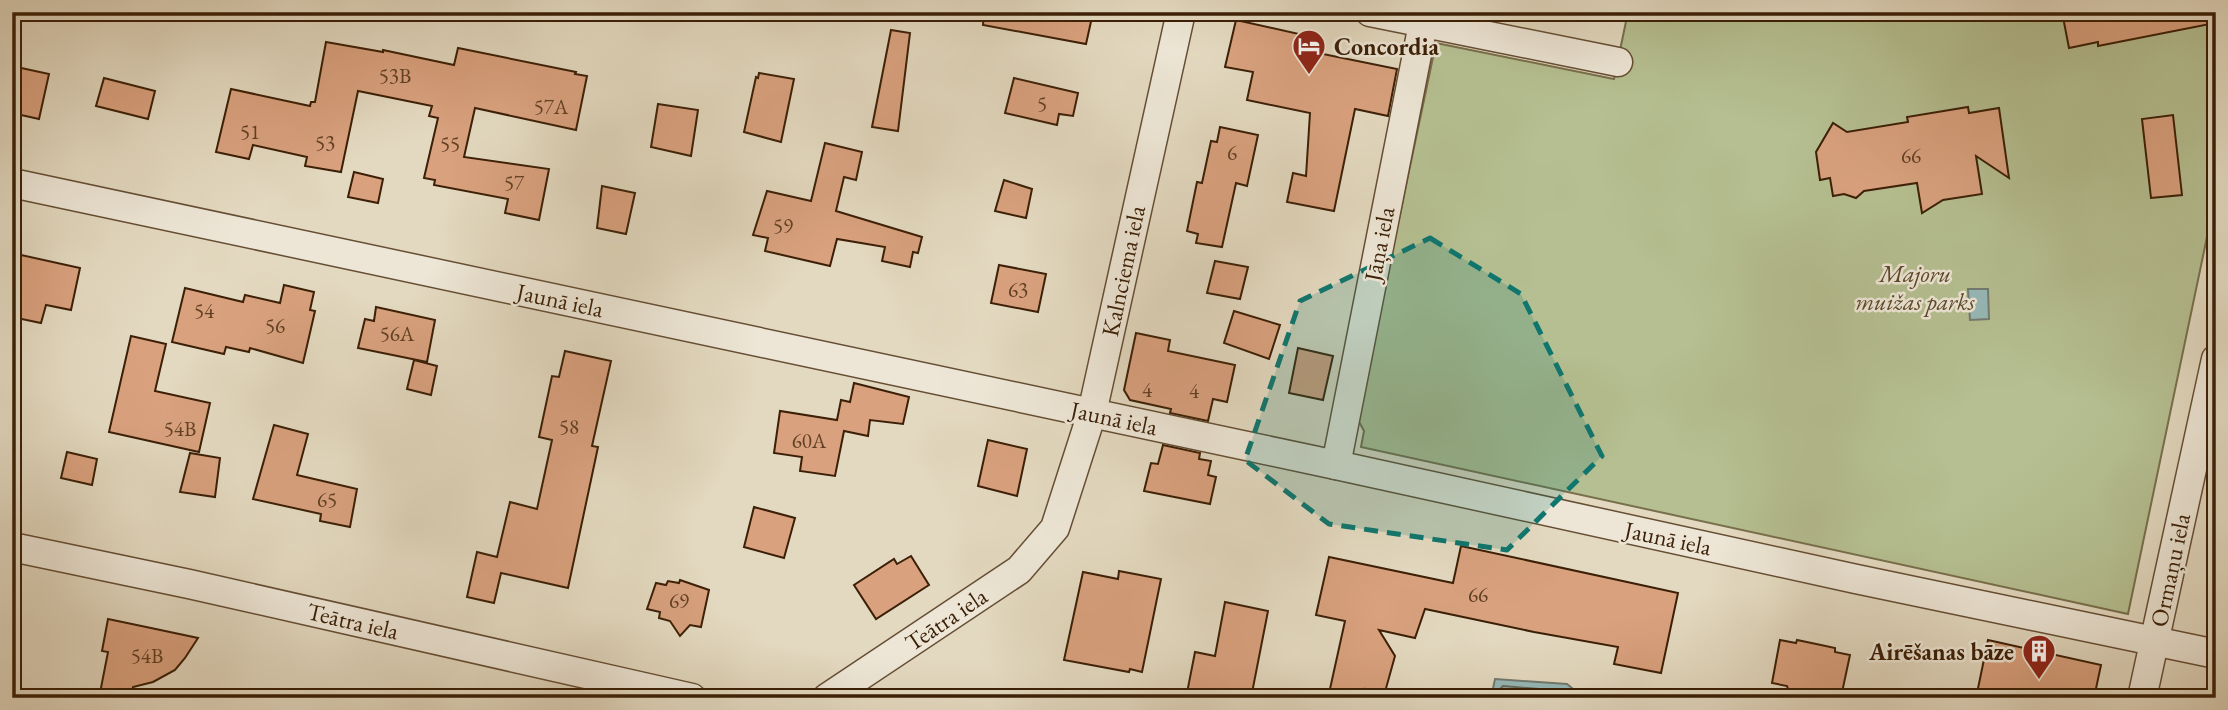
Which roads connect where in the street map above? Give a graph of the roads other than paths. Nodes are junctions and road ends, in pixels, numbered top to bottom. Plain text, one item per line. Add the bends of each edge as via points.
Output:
1 (1181, 12) edge
2 (1370, 12) edge
3 (1423, 24) junction
4 (1618, 62) dead end
5 (12, 183) edge
6 (2216, 359) edge
7 (1092, 413) junction
8 (1336, 465) junction
9 (1055, 528) joint
10 (12, 547) edge
11 (2155, 641) junction
12 (2216, 654) edge
13 (692, 698) edge
14 (827, 698) edge
15 (2141, 698) edge

1 - 7 street, Kalnciema iela
2 - 3 street
3 - 4 street
3 - 8 street, Jāņa iela
5 - 7 street, Jaunā iela
6 - 11 street, Ormaņu iela
7 - 8 street, Jaunā iela
7 - 9 street, Kalnciema iela
8 - 11 street, Jaunā iela
9 - 14 street, Teātra iela via 1018,570
10 - 13 street, Teātra iela
11 - 12 street, Jaunā iela
11 - 15 street, Ormaņu iela

